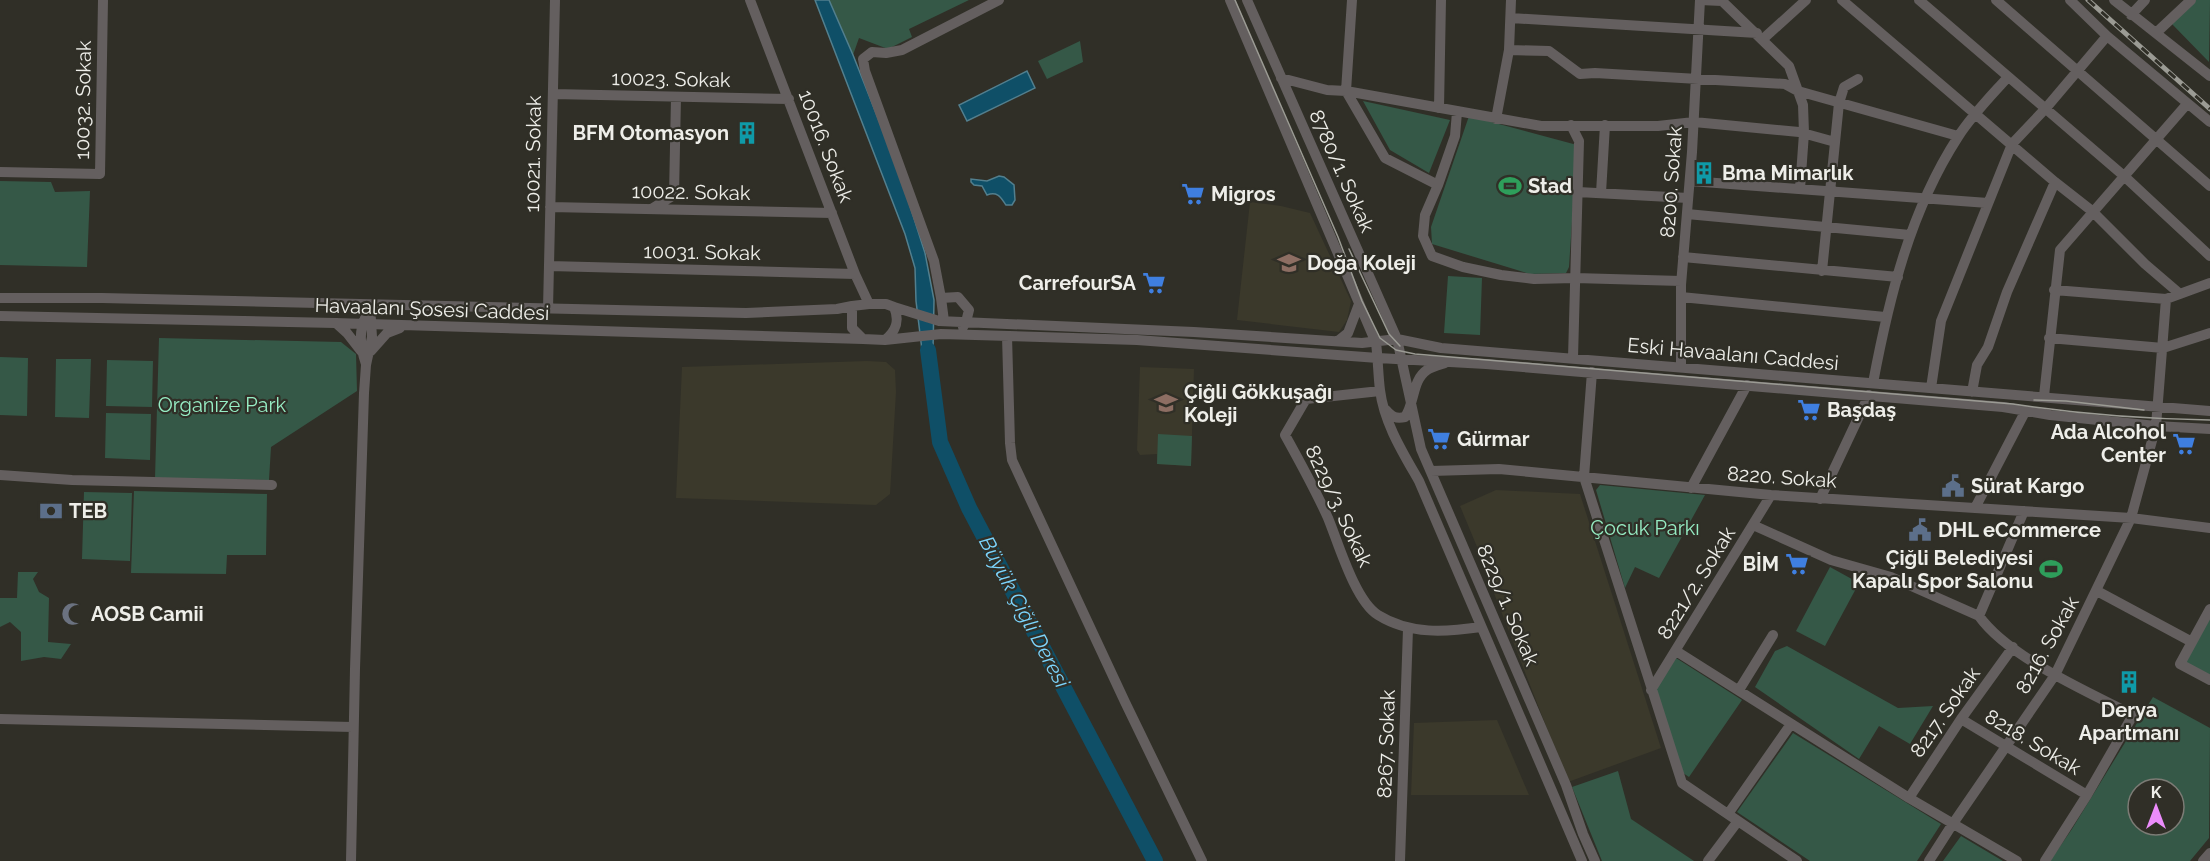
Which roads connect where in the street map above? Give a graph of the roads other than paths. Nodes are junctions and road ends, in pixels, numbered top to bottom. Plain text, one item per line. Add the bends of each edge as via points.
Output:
1 (103, 0) edge
2 (555, 0) edge
3 (750, 0) edge
4 (999, 0) edge
5 (1230, 0) edge
6 (1247, 0) edge
7 (1352, 0) edge
8 (1441, 0) edge
9 (1511, 0) edge
10 (1700, 0) edge
11 (1806, 0) edge
12 (1842, 0) edge
13 (1919, 0) edge
14 (1996, 0) edge
15 (2070, 0) edge
16 (2114, 0) edge
17 (2145, 0) edge
18 (2191, 0) edge
19 (2131, 15) junction
20 (1510, 18) junction
21 (1698, 29) junction
22 (2156, 33) junction
23 (1760, 36) junction
24 (2107, 36) junction
25 (1509, 50) junction
26 (2078, 71) junction
27 (2210, 76) edge
28 (2008, 77) junction
29 (1281, 78) junction
30 (1696, 78) junction
31 (1858, 79) dead end
32 (1346, 91) junction
33 (1798, 91) junction
34 (553, 94) junction
35 (676, 97) junction
36 (789, 99) junction
37 (1839, 103) junction
38 (2187, 104) junction
39 (1439, 108) junction
40 (2046, 108) junction
41 (1457, 112) junction
42 (1975, 114) junction
43 (1496, 119) junction
44 (1694, 122) junction
45 (2210, 122) edge
46 (1571, 125) junction
47 (1605, 125) junction
48 (1804, 133) junction
49 (1958, 136) junction
50 (2156, 139) junction
51 (1835, 142) junction
52 (2012, 144) junction
53 (0, 172) edge
54 (2124, 176) junction
55 (1690, 181) junction
56 (2055, 182) junction
57 (1438, 185) junction
58 (2210, 186) edge
59 (1800, 189) junction
60 (1830, 191) junction
61 (1578, 192) junction
62 (1601, 193) junction
63 (1688, 198) junction
64 (1923, 198) junction
65 (1988, 204) junction
66 (550, 207) junction
67 (653, 209) junction
68 (2092, 211) junction
69 (832, 213) junction
70 (1687, 214) junction
71 (1826, 227) junction
72 (1910, 235) junction
73 (2210, 256) edge
74 (1683, 257) junction
75 (549, 266) junction
76 (1822, 271) junction
77 (855, 274) junction
78 (1898, 277) junction
79 (1575, 278) junction
80 (1681, 281) junction
81 (2210, 283) edge
82 (2054, 290) junction
83 (2180, 294) junction
84 (1681, 297) junction
85 (0, 298) edge
86 (941, 298) junction
87 (2166, 299) junction
88 (869, 304) junction
89 (1359, 304) junction
90 (370, 305) junction
91 (852, 306) junction
92 (894, 307) junction
93 (548, 309) junction
94 (0, 316) edge
95 (1885, 317) junction
96 (941, 321) junction
97 (966, 322) junction
98 (335, 323) junction
99 (367, 325) junction
100 (404, 326) junction
101 (2210, 333) edge
102 (957, 334) junction
103 (1007, 336) junction
104 (2049, 338) junction
105 (862, 339) junction
106 (1396, 339) junction
107 (885, 340) junction
108 (1338, 341) junction
109 (1376, 343) junction
110 (2163, 348) junction
111 (366, 352) junction
112 (1378, 358) junction
113 (1573, 358) junction
114 (1400, 359) junction
115 (1450, 362) junction
116 (1681, 367) junction
117 (1592, 372) junction
118 (1873, 383) junction
119 (1747, 385) junction
120 (1931, 388) junction
121 (1380, 391) junction
122 (1972, 392) junction
123 (1869, 395) junction
124 (2044, 396) junction
125 (1384, 407) junction
126 (2159, 407) junction
127 (1411, 409) junction
128 (2210, 411) edge
129 (2025, 412) junction
130 (2156, 426) junction
131 (2210, 429) edge
132 (1431, 471) junction
133 (0, 475) edge
134 (1584, 477) junction
135 (27, 478) junction
136 (0, 481) edge
137 (272, 484) dead end
138 (1691, 488) junction
139 (1771, 495) junction
140 (1820, 499) junction
141 (1975, 508) junction
142 (2024, 511) junction
143 (2131, 518) junction
144 (1753, 525) junction
145 (2210, 528) edge
146 (2097, 591) junction
147 (2210, 609) edge
148 (1979, 616) junction
149 (1481, 627) junction
150 (1408, 629) junction
151 (1773, 636) dead end
152 (2192, 642) junction
153 (2013, 647) junction
154 (1676, 651) junction
155 (2055, 675) junction
156 (2210, 680) edge
157 (1651, 690) junction
158 (1739, 690) junction
159 (0, 719) edge
160 (1961, 719) junction
161 (1791, 724) junction
162 (353, 727) junction
163 (2006, 746) junction
164 (2087, 795) junction
165 (1909, 798) junction
166 (1728, 814) junction
167 (1738, 821) junction
168 (1952, 825) junction
169 (2210, 853) edge
170 (351, 861) edge
171 (1202, 861) edge
172 (1400, 861) edge
173 (1582, 861) edge
174 (1595, 861) edge
175 (1708, 861) edge
176 (1797, 861) edge
177 (1929, 861) edge
178 (2018, 861) edge
179 (2045, 861) edge
180 (2203, 861) edge

1 - 53 street, 10032. Sokak via 100,174
2 - 34 street, 10021. Sokak
3 - 36 street, 10016. Sokak
4 - 86 street via 902,50 872,52 863,59 934,261
5 - 89 street, 8229/1. Sokak
6 - 29 street, 8780/1. Sokak
7 - 32 street
8 - 39 street
9 - 20 street
10 - 21 street, 8200. Sokak
10 - 23 street via 1722,1
11 - 23 street
12 - 42 street
13 - 28 street
14 - 26 street
15 - 24 street
16 - 19 street
17 - 19 street
18 - 22 street
19 - 22 street
20 - 21 street
20 - 25 street
21 - 23 street
21 - 30 street, 8200. Sokak
22 - 27 street
23 - 33 street via 1790,66
24 - 26 street
24 - 38 street
25 - 30 street via 1549,51 1580,74
25 - 43 street
26 - 40 street
26 - 50 street
28 - 40 street
28 - 42 street
29 - 32 street
29 - 106 street, 8780/1. Sokak
30 - 33 street via 1785,84
30 - 44 street, 8200. Sokak
31 - 37 street via 1844,87
32 - 39 street
32 - 57 street via 1385,158
33 - 37 street
33 - 48 street
34 - 35 street, 10023. Sokak
34 - 66 street, 10021. Sokak
35 - 36 street, 10023. Sokak
35 - 67 street via 674,195
36 - 69 street, 10016. Sokak
37 - 49 street
37 - 51 street
38 - 45 street
38 - 50 street
39 - 41 street
40 - 52 street
40 - 54 street
41 - 43 street
41 - 57 street via 1455,136
42 - 49 street
42 - 52 street
43 - 46 street via 1541,126
44 - 47 street
44 - 48 street
44 - 55 street, 8200. Sokak
46 - 47 street
46 - 61 street via 1579,141
47 - 62 street
48 - 51 street
48 - 59 street
49 - 64 street
50 - 54 street
50 - 58 street
51 - 60 street
52 - 56 street
52 - 65 street
54 - 68 street
54 - 73 street
55 - 59 street
55 - 63 street, 8200. Sokak
56 - 68 street
56 - 122 street via 2007,292 1988,347 1977,365
57 - 79 street via 1425,215 1423,236 1432,256 1501,275
59 - 60 street
60 - 64 street
60 - 71 street
61 - 62 street
61 - 79 street
62 - 63 street
63 - 70 street, 8200. Sokak
64 - 65 street
64 - 72 street
65 - 120 street via 1941,321
66 - 67 street, 10022. Sokak
66 - 75 street, 10021. Sokak
67 - 69 street, 10022. Sokak
68 - 82 street via 2060,249
68 - 83 street
69 - 77 street, 10016. Sokak
70 - 71 street
70 - 74 street, 8200. Sokak
71 - 72 street
71 - 76 street
72 - 78 street
74 - 76 street
74 - 80 street, 8200. Sokak
75 - 77 street, 10031. Sokak
75 - 93 street, 10021. Sokak
76 - 78 street
77 - 88 street, 10016. Sokak
78 - 95 street
79 - 80 street
79 - 113 street
80 - 84 street, 8200. Sokak
81 - 83 street
82 - 87 street
82 - 104 street
83 - 87 street
84 - 95 street
84 - 116 street, 8200. Sokak
85 - 90 street, Havaalanı Şosesi Caddesi
86 - 96 street
86 - 97 street via 958,297 969,310
87 - 110 street, 8216. Sokak
88 - 91 street
88 - 92 street
89 - 108 street via 1348,333
89 - 109 street, 8229/1. Sokak
90 - 93 street, Havaalanı Şosesi Caddesi
90 - 99 street
91 - 93 street, Havaalanı Şosesi Caddesi via 746,313
91 - 105 street via 852,327
92 - 96 street, Eski Havaalanı Caddesi
92 - 107 street via 895,329
94 - 98 street, Havaalanı Şosesi Caddesi
95 - 118 street
96 - 97 street, Eski Havaalanı Caddesi
97 - 102 street
97 - 108 street, Eski Havaalanı Caddesi
98 - 99 street, Havaalanı Şosesi Caddesi
98 - 111 street
99 - 100 street, Havaalanı Şosesi Caddesi
99 - 111 street
100 - 105 street, Havaalanı Şosesi Caddesi
100 - 111 street via 387,333
101 - 110 street
102 - 103 street, Eski Havaalanı Caddesi
102 - 107 street, Eski Havaalanı Caddesi
103 - 112 street, Eski Havaalanı Caddesi via 1137,340
103 - 171 street via 1012,460
104 - 110 street
104 - 124 street
105 - 107 street
106 - 109 street, Eski Havaalanı Caddesi
106 - 113 street, Eski Havaalanı Caddesi via 1441,348
106 - 114 street, 8780/1. Sokak
108 - 109 street, Eski Havaalanı Caddesi
109 - 112 street, 8229/1. Sokak
110 - 126 street, 8216. Sokak
111 - 162 street
112 - 114 street, Eski Havaalanı Caddesi
112 - 121 street, 8229/1. Sokak
113 - 116 street, Eski Havaalanı Caddesi
114 - 115 street, Eski Havaalanı Caddesi
114 - 127 street, 8229/1. Sokak
115 - 117 street, Eski Havaalanı Caddesi
115 - 127 street via 1426,370 1417,382
116 - 118 street, Eski Havaalanı Caddesi
117 - 119 street, Eski Havaalanı Caddesi
117 - 134 street
118 - 120 street, Eski Havaalanı Caddesi
119 - 123 street, Eski Havaalanı Caddesi
119 - 138 street
120 - 122 street, Eski Havaalanı Caddesi
121 - 125 street, 8229/1. Sokak
121 - 150 street, 8229/3. Sokak via 1306,399 1285,435 1328,518 1359,592 1376,615
122 - 124 street, Eski Havaalanı Caddesi
123 - 129 street, Eski Havaalanı Caddesi
123 - 140 street
124 - 126 street, Eski Havaalanı Caddesi
125 - 127 street via 1399,419
125 - 149 street, 8229/1. Sokak
126 - 128 street, Eski Havaalanı Caddesi
126 - 130 street, 8216. Sokak
127 - 132 street, 8229/1. Sokak
129 - 130 street, Eski Havaalanı Caddesi
129 - 141 street
130 - 131 street, Eski Havaalanı Caddesi
130 - 143 street, 8216. Sokak
132 - 134 street, 8220. Sokak via 1499,469
132 - 174 street, 8229/1. Sokak
133 - 135 street
134 - 138 street, 8220. Sokak
134 - 157 street
135 - 136 street
135 - 137 street
138 - 139 street, 8220. Sokak
139 - 140 street, 8220. Sokak
139 - 144 street, 8221/2. Sokak
140 - 141 street, 8220. Sokak
141 - 142 street, 8220. Sokak
142 - 143 street, 8220. Sokak
142 - 148 street
143 - 145 street, 8220. Sokak
143 - 146 street, 8216. Sokak
144 - 148 street via 1831,560 1891,578
144 - 154 street, 8221/2. Sokak
146 - 152 street
146 - 155 street, 8216. Sokak
147 - 152 street
148 - 153 street via 1988,629
149 - 150 street, 8229/3. Sokak via 1446,632
149 - 173 street, 8229/1. Sokak
150 - 172 street, 8267. Sokak
151 - 158 street
152 - 156 street via 2180,664
153 - 155 street
153 - 160 street, 8217. Sokak
154 - 157 street, 8221/2. Sokak
154 - 158 street
155 - 163 street, 8216. Sokak
155 - 164 street via 2133,715
157 - 166 street via 1682,783
158 - 161 street
159 - 162 street
160 - 163 street, 8218. Sokak
160 - 165 street, 8217. Sokak
161 - 165 street
161 - 166 street
162 - 170 street
163 - 164 street, 8218. Sokak
163 - 168 street, 8216. Sokak
164 - 179 street
165 - 168 street
166 - 167 street
167 - 175 street
167 - 176 street
168 - 177 street, 8216. Sokak
168 - 178 street
169 - 180 street

